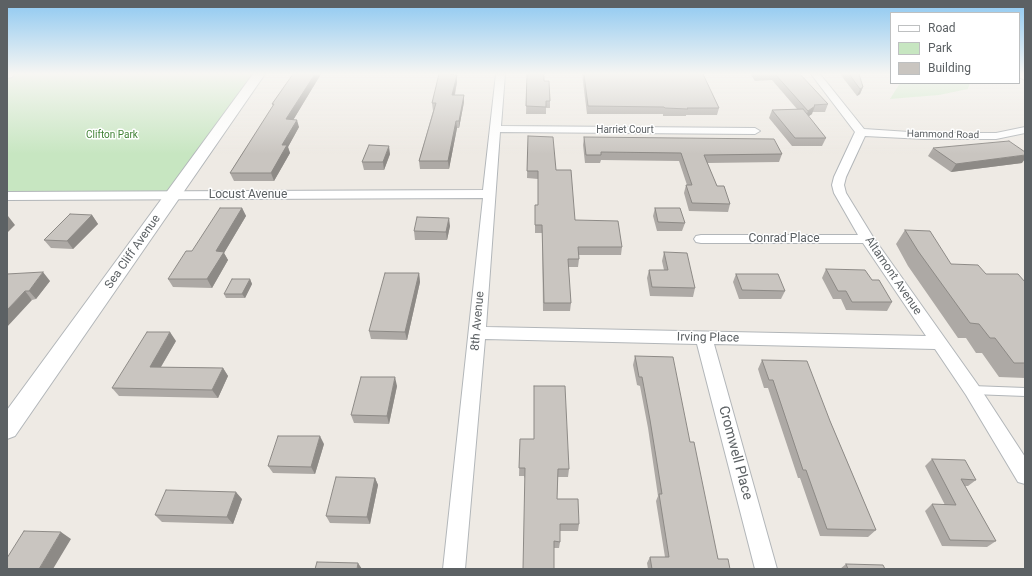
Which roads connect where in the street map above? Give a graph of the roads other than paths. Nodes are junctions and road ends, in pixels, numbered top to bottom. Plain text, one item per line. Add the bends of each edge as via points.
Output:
1 (240, 101) edge
2 (498, 101) edge
3 (836, 101) edge
4 (495, 129) junction
5 (755, 130) dead end
6 (1025, 130) edge
7 (861, 132) junction
8 (489, 194) junction
9 (174, 195) junction
10 (7, 196) edge
11 (701, 239) dead end
12 (868, 239) junction
13 (477, 333) junction
14 (704, 338) junction
15 (938, 343) junction
16 (972, 390) junction
17 (1025, 392) edge
18 (7, 429) edge
19 (1025, 475) edge
20 (454, 569) edge
21 (766, 569) edge

1 - 9 street, Sea Cliff Avenue
2 - 4 street, 8th Avenue
3 - 7 street
4 - 5 street, Harriet Court
4 - 8 street, 8th Avenue
6 - 7 street, Hammond Road via 996,136 924,136
7 - 12 street, Altamont Avenue via 838,185 840,193
8 - 9 street, Locust Avenue
8 - 13 street, 8th Avenue
9 - 10 street, Locust Avenue
9 - 18 street, Sea Cliff Avenue
11 - 12 street, Conrad Place
12 - 15 street, Altamont Avenue
13 - 14 street, Irving Place
13 - 20 street, 8th Avenue
14 - 15 street, Irving Place
14 - 21 street, Cromwell Place
15 - 16 street, Altamont Avenue
16 - 17 lane
16 - 19 street, Altamont Avenue

